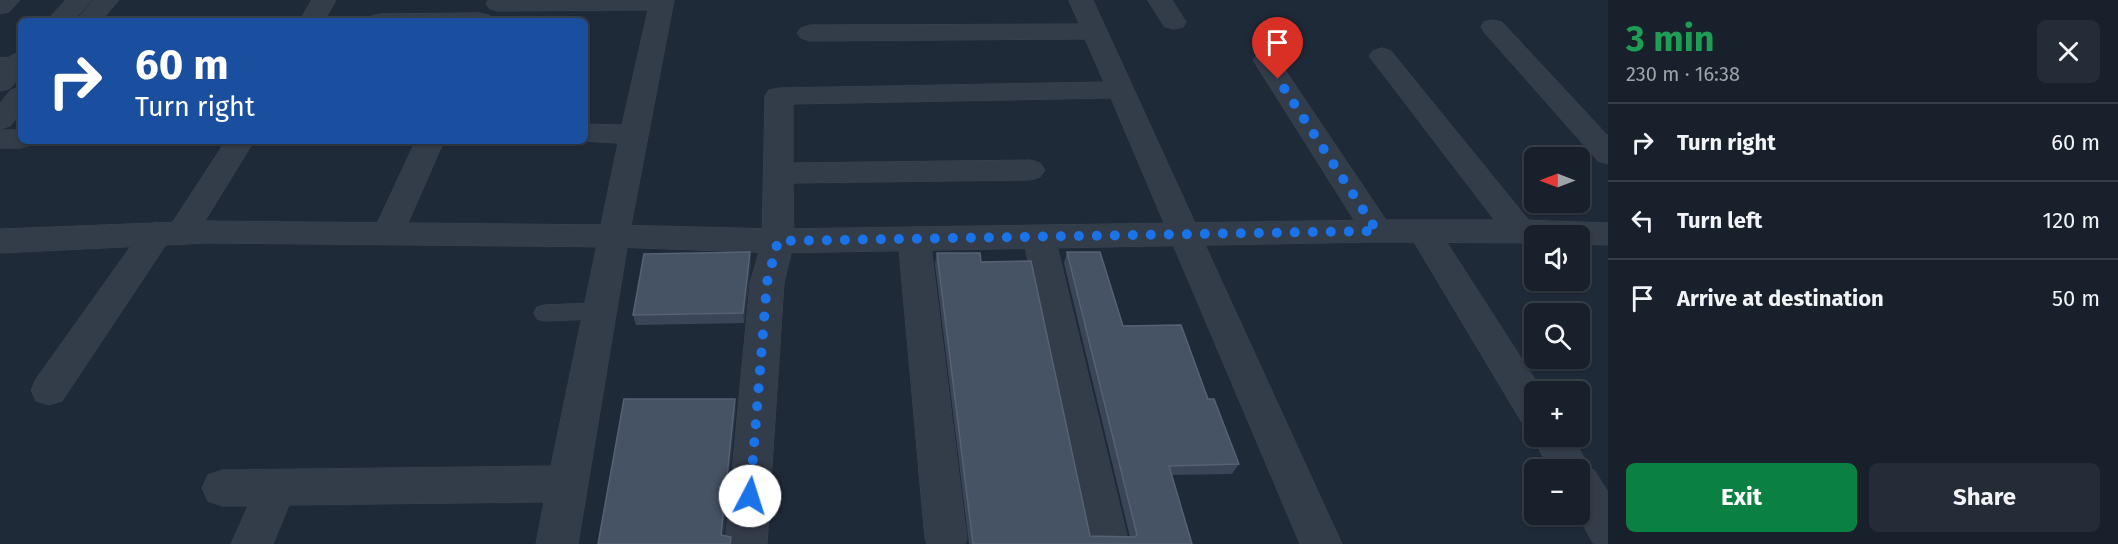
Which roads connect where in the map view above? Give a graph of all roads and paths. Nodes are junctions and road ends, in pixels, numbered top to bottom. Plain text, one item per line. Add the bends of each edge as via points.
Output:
1 (8, 0) edge
2 (80, 0) edge
3 (107, 0) edge
4 (324, 0) edge
5 (1081, 0) edge
6 (1160, 0) edge
7 (662, 1) edge
8 (0, 8) edge
9 (489, 12) edge
10 (62, 18) edge
11 (91, 18) edge
12 (314, 18) edge
13 (416, 18) edge
14 (1173, 22) dead end
15 (1493, 27) dead end
16 (1095, 31) junction
17 (810, 33) dead end
18 (1382, 56) dead end
19 (1266, 60) dead end
20 (1121, 90) junction
21 (18, 99) edge
22 (0, 120) edge
23 (588, 133) edge
24 (634, 134) junction
25 (0, 139) edge
26 (18, 139) edge
27 (238, 144) edge
28 (429, 144) edge
29 (1608, 154) edge
30 (1030, 170) dead end
31 (780, 173) junction
32 (1377, 231) junction
33 (1520, 231) junction
34 (1424, 232) junction
35 (169, 233) junction
36 (389, 233) junction
37 (1608, 234) edge
38 (613, 236) junction
39 (1187, 236) junction
40 (1040, 237) junction
41 (914, 238) junction
42 (0, 241) edge
43 (778, 241) junction
44 (599, 311) junction
45 (544, 313) dead end
46 (49, 390) dead end
47 (1524, 394) edge
48 (567, 484) junction
49 (222, 488) dead end
50 (276, 488) junction
51 (1590, 499) edge
52 (1608, 529) edge
53 (946, 539) dead end
54 (252, 544) edge
55 (557, 544) edge
56 (746, 544) edge
57 (1108, 544) edge
58 (1321, 544) edge

1 - 8 street
2 - 10 street
3 - 11 street
4 - 12 street
5 - 16 street
6 - 14 street
7 - 9 street
7 - 24 street
9 - 13 street
15 - 29 street
16 - 17 street
16 - 20 street
18 - 33 street
19 - 32 street
20 - 31 street via 779,96
20 - 39 street
21 - 22 street
23 - 24 street
24 - 38 street
25 - 26 street
27 - 35 street
28 - 36 street
30 - 31 street
31 - 43 street
32 - 34 street
32 - 39 street
33 - 34 street
33 - 37 street
34 - 47 street
35 - 36 street
35 - 42 street
35 - 46 street
36 - 38 street
38 - 43 street
38 - 44 street
39 - 40 street
39 - 58 street
40 - 41 street
40 - 57 street
41 - 43 street
41 - 53 street
43 - 56 street via 767,282
44 - 45 lane
44 - 48 street
48 - 50 street
48 - 55 street
49 - 50 street
50 - 54 street
51 - 52 street

